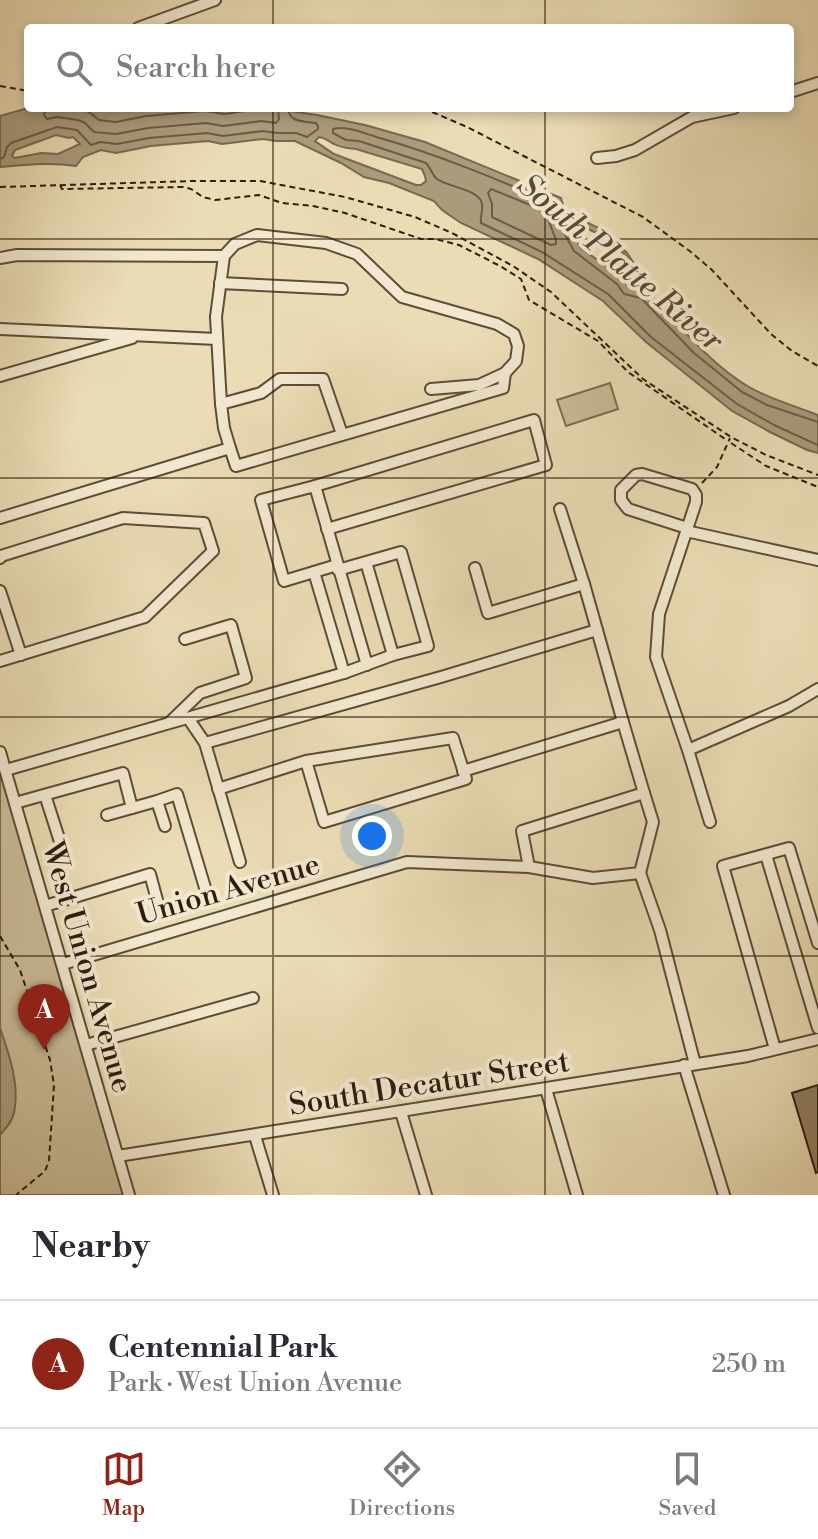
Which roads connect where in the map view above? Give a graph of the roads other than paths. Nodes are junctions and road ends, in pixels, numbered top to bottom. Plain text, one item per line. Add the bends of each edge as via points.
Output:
1 (215, 0) edge
2 (149, 24) edge
3 (818, 83) edge
4 (794, 91) edge
5 (715, 112) edge
6 (597, 158) dead end
7 (224, 256) junction
8 (0, 258) edge
9 (220, 283) junction
10 (342, 289) dead end
11 (0, 329) edge
12 (142, 336) junction
13 (217, 339) junction
14 (505, 373) junction
15 (0, 376) edge
16 (431, 389) dead end
17 (221, 404) junction
18 (342, 434) junction
19 (230, 448) junction
20 (315, 486) junction
21 (560, 509) dead end
22 (0, 518) edge
23 (327, 529) junction
24 (686, 529) junction
25 (0, 558) edge
26 (818, 560) edge
27 (366, 562) junction
28 (338, 568) junction
29 (475, 568) dead end
30 (314, 572) junction
31 (584, 584) junction
32 (0, 591) edge
33 (597, 630) junction
34 (185, 639) dead end
35 (21, 655) junction
36 (393, 655) junction
37 (0, 661) edge
38 (367, 665) junction
39 (344, 673) junction
40 (818, 689) edge
41 (188, 718) junction
42 (623, 722) junction
43 (169, 723) junction
44 (205, 743) junction
45 (688, 750) junction
46 (0, 752) edge
47 (306, 761) junction
48 (6, 770) junction
49 (463, 771) junction
50 (218, 789) junction
51 (644, 793) junction
52 (45, 795) junction
53 (157, 801) junction
54 (15, 803) junction
55 (132, 808) junction
56 (107, 815) dead end
57 (710, 822) dead end
58 (165, 826) dead end
59 (63, 851) dead end
60 (766, 855) junction
61 (240, 862) dead end
62 (529, 867) junction
63 (640, 873) junction
64 (209, 901) dead end
65 (45, 906) junction
66 (160, 911) dead end
67 (818, 943) edge
68 (63, 964) junction
69 (253, 998) dead end
70 (818, 1028) edge
71 (818, 1039) edge
72 (86, 1045) junction
73 (775, 1049) junction
74 (689, 1064) junction
75 (546, 1089) junction
76 (401, 1112) junction
77 (255, 1136) junction
78 (118, 1156) junction
79 (129, 1195) edge
80 (273, 1195) edge
81 (426, 1195) edge
82 (577, 1195) edge
83 (724, 1195) edge

1 - 2 street
3 - 4 street
5 - 6 street via 692,117 635,150
7 - 8 street
7 - 9 street
7 - 14 street via 235,244 257,235 326,243 357,254 402,297 497,324 514,334 516,361
9 - 10 street
9 - 13 street
11 - 12 street
12 - 13 street
12 - 15 street
13 - 17 street
14 - 16 street via 479,385
14 - 18 street via 503,388
17 - 18 street via 261,393 280,379 323,379
17 - 19 street
18 - 19 street via 236,466
19 - 22 street
20 - 23 street
20 - 23 street via 534,420 546,465
20 - 30 street via 261,500 284,581
21 - 31 street
23 - 28 street
24 - 24 street via 696,502 692,489 642,474 621,490 628,509
24 - 26 street
24 - 45 street via 659,614 656,657
25 - 35 street via 123,518 204,523 213,551 145,617
27 - 28 street
27 - 36 street
27 - 36 street via 401,552 417,606 428,646
28 - 30 street
28 - 38 street
29 - 31 street via 488,613
30 - 39 street
31 - 33 street
32 - 35 street
33 - 42 street
33 - 44 street
34 - 43 street via 231,625 246,678 200,693
35 - 37 street
36 - 38 street
38 - 39 street
39 - 41 street
40 - 45 street
41 - 43 street
41 - 44 street
42 - 49 street
42 - 51 street
43 - 48 street
44 - 50 street
45 - 57 street
46 - 48 street, West Union Avenue
47 - 49 street via 453,738
47 - 49 street via 324,822 466,779
47 - 50 street
48 - 54 street, West Union Avenue
50 - 61 street
51 - 62 street via 522,831
51 - 63 street via 653,822
52 - 54 street
52 - 55 street via 123,773
52 - 59 street
53 - 55 street
53 - 58 street
53 - 64 street via 177,794
54 - 65 street, West Union Avenue
55 - 56 street
60 - 67 street via 789,848
60 - 70 street
60 - 73 street via 723,866
62 - 63 street, Union Avenue via 593,878
62 - 68 street, Union Avenue via 407,862
63 - 74 street via 660,930
65 - 66 street via 150,874
65 - 68 street, West Union Avenue
68 - 72 street, West Union Avenue
69 - 72 street
71 - 73 street, South Decatur Street
72 - 78 street, West Union Avenue
73 - 74 street, South Decatur Street
74 - 75 street, South Decatur Street
74 - 83 street
75 - 76 street, South Decatur Street
75 - 82 street
76 - 77 street, South Decatur Street
76 - 81 street
77 - 78 street, South Decatur Street
77 - 80 street
78 - 79 street, West Union Avenue

